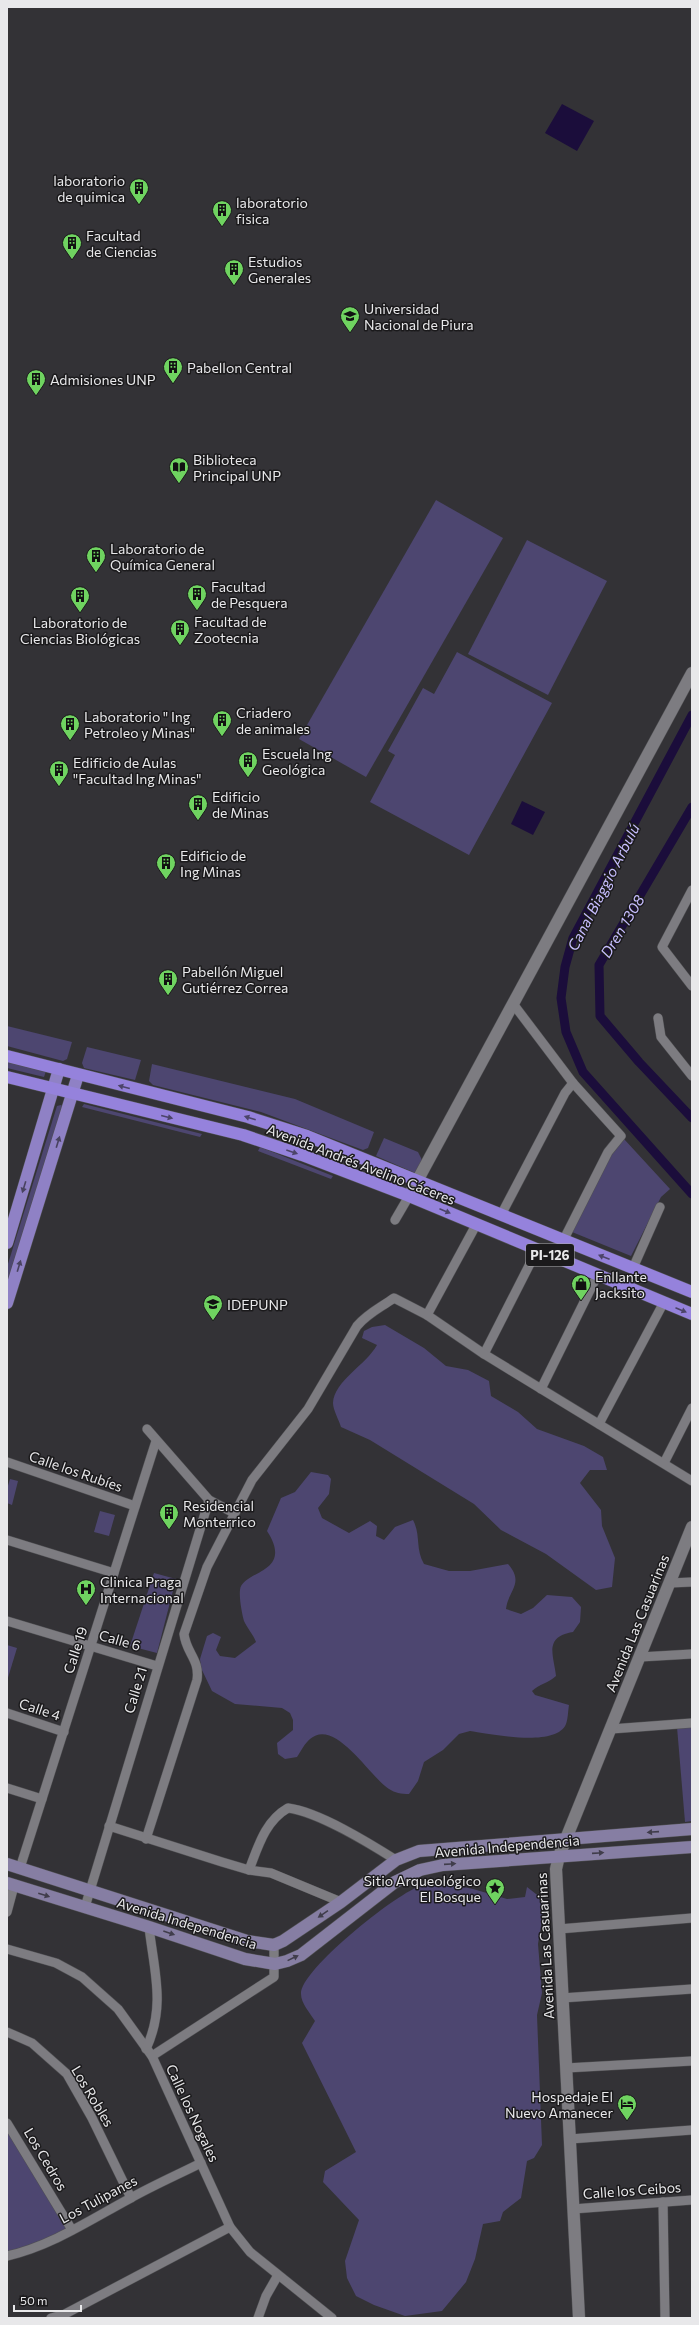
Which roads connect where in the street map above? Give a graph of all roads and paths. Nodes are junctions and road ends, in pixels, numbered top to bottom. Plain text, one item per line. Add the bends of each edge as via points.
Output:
1 (692, 673) edge
2 (692, 890) edge
3 (692, 986) edge
4 (514, 1005) junction
5 (658, 1018) dead end
6 (7, 1056) edge
7 (59, 1070) junction
8 (78, 1075) junction
9 (692, 1076) edge
10 (7, 1077) edge
11 (573, 1083) junction
12 (53, 1090) junction
13 (73, 1094) junction
14 (418, 1181) junction
15 (409, 1196) junction
16 (660, 1207) dead end
17 (501, 1215) junction
18 (395, 1220) dead end
19 (476, 1225) junction
20 (562, 1241) junction
21 (7, 1243) edge
22 (537, 1250) junction
23 (633, 1268) junction
24 (598, 1274) junction
25 (692, 1292) edge
26 (664, 1302) junction
27 (7, 1304) edge
28 (692, 1314) edge
29 (427, 1315) junction
30 (484, 1354) junction
31 (541, 1389) junction
32 (692, 1408) edge
33 (599, 1424) junction
34 (147, 1429) dead end
35 (156, 1441) junction
36 (7, 1462) edge
37 (664, 1463) junction
38 (692, 1481) edge
39 (209, 1500) junction
40 (135, 1506) junction
41 (234, 1513) junction
42 (692, 1527) edge
43 (7, 1540) edge
44 (114, 1573) junction
45 (692, 1582) edge
46 (670, 1583) junction
47 (7, 1621) edge
48 (91, 1646) junction
49 (692, 1654) edge
50 (640, 1657) junction
51 (157, 1666) junction
52 (7, 1713) edge
53 (692, 1722) edge
54 (611, 1729) junction
55 (64, 1732) junction
56 (7, 1788) edge
57 (42, 1799) junction
58 (109, 1826) junction
59 (692, 1829) edge
60 (146, 1839) junction
61 (566, 1839) junction
62 (692, 1847) edge
63 (559, 1856) junction
64 (396, 1860) junction
65 (7, 1864) edge
66 (20, 1868) junction
67 (249, 1870) junction
68 (11, 1885) edge
69 (90, 1889) junction
70 (341, 1902) junction
71 (85, 1907) junction
72 (7, 1912) edge
73 (692, 1918) edge
74 (149, 1926) junction
75 (559, 1928) junction
76 (274, 1945) junction
77 (7, 1949) edge
78 (275, 1964) junction
79 (692, 1989) edge
80 (562, 1998) junction
81 (7, 2032) edge
82 (149, 2052) junction
83 (692, 2061) edge
84 (566, 2068) junction
85 (7, 2123) edge
86 (692, 2130) edge
87 (570, 2139) junction
88 (201, 2163) junction
89 (131, 2198) junction
90 (692, 2200) edge
91 (663, 2202) junction
92 (573, 2208) junction
93 (230, 2227) junction
94 (72, 2230) junction
95 (7, 2256) edge
96 (278, 2275) junction
97 (52, 2318) edge
98 (258, 2318) edge
99 (332, 2318) edge
100 (579, 2318) edge
101 (665, 2318) edge

1 - 4 street
2 - 3 street via 662,947
4 - 11 street
4 - 14 street
5 - 9 street via 662,1037
6 - 7 highway, Avenida Andrés Avelino Cáceres
7 - 8 highway, Avenida Andrés Avelino Cáceres
7 - 12 main road
8 - 13 main road
14 -> 8 highway, Avenida Andrés Avelino Cáceres via 307,1136 248,1117
10 - 12 highway, Avenida Andrés Avelino Cáceres
11 - 17 street via 565,1093
11 - 20 street via 621,1136 608,1152
12 - 13 highway, Avenida Andrés Avelino Cáceres
12 -> 21 main road
13 -> 15 highway, Avenida Andrés Avelino Cáceres via 243,1135
27 -> 13 main road
14 - 15 street
14 - 17 highway, Avenida Andrés Avelino Cáceres / PI-126
15 - 18 street
15 -> 19 highway, Avenida Andrés Avelino Cáceres / PI-126
16 - 23 street
17 - 20 highway, Avenida Andrés Avelino Cáceres / PI-126
19 - 22 highway, Avenida Andrés Avelino Cáceres / PI-126
19 - 29 street
23 -> 20 highway, Avenida Andrés Avelino Cáceres / PI-126
22 - 24 highway, Avenida Andrés Avelino Cáceres / PI-126
22 - 30 street
23 - 25 highway, Avenida Andrés Avelino Cáceres / PI-126
24 - 26 highway, Avenida Andrés Avelino Cáceres / PI-126
24 - 31 street
26 -> 28 highway, Avenida Andrés Avelino Cáceres / PI-126
26 - 33 street
29 - 30 street
29 - 41 street via 394,1298 367,1314 357,1326 308,1409 252,1480
30 - 31 street
31 - 33 street
32 - 37 street
33 - 37 street
34 - 35 street
35 - 39 street
35 - 40 street, Calle 19
36 - 40 street, Calle los Rubíes
37 - 38 street
39 - 41 street
39 - 51 street, Calle 21
40 - 44 street, Calle 19
41 - 60 street via 207,1567 185,1630 185,1644 198,1666 196,1680
42 - 46 street, Avenida Las Casuarinas
43 - 44 street
44 - 48 street, Calle 19
45 - 46 street
46 - 50 street, Avenida Las Casuarinas
47 - 48 street, Calle 6
48 - 51 street, Calle 6
48 - 55 street, Calle 19
49 - 50 street
50 - 54 street, Avenida Las Casuarinas
51 - 58 street, Calle 21
52 - 55 street, Calle 4
53 - 54 street
54 - 61 street, Avenida Las Casuarinas
55 - 57 street, Calle 19
56 - 57 street
57 - 66 street, Calle 19
58 - 60 street
58 - 69 street, Calle 21
59 -> 61 main road, Avenida Independencia
60 - 67 street
61 - 63 street, Avenida Las Casuarinas
61 - 64 main road, Avenida Independencia via 442,1847 419,1850
63 -> 62 main road, Avenida Independencia
63 - 75 street, Avenida Las Casuarinas via 556,1869
78 -> 63 main road, Avenida Independencia via 301,1955 395,1882 420,1870 443,1865
64 - 67 street via 314,1816 288,1808 279,1813 263,1834
64 - 70 main road, Avenida Independencia
65 - 66 main road, Avenida Independencia
66 - 69 main road, Avenida Independencia
67 - 70 street via 272,1873
68 -> 71 main road, Avenida Independencia
68 - 72 street
69 - 71 street, Calle 21
69 - 76 main road, Avenida Independencia via 247,1941
70 -> 76 main road, Avenida Independencia
71 - 74 main road, Avenida Independencia
73 - 75 street
74 -> 78 main road, Avenida Independencia via 245,1959
74 - 82 street via 159,1997
75 - 80 street, Avenida Las Casuarinas
76 - 78 street
77 - 82 street, Calle los Nogales via 56,1963 82,1977 118,2009
78 - 82 street via 274,1976
79 - 80 street
80 - 84 street, Avenida Las Casuarinas
81 - 89 street, Los Robles via 32,2043 67,2074 92,2118
82 - 88 street, Calle los Nogales
83 - 84 street
84 - 87 street, Avenida Las Casuarinas
85 - 94 street, Los Cedros
86 - 87 street
87 - 92 street, Avenida Las Casuarinas
88 - 89 street, Los Tulipanes
88 - 93 street, Calle los Nogales
89 - 94 street, Los Tulipanes
90 - 91 street, Calle los Ceibos
91 - 92 street, Calle los Ceibos
91 - 101 street
92 - 100 street, Avenida Las Casuarinas
93 - 96 street, Calle los Nogales via 250,2252
93 - 97 street via 65,2314
94 - 95 street, Los Tulipanes via 23,2252
96 - 98 street via 266,2296
96 - 99 street, Calle los Nogales

